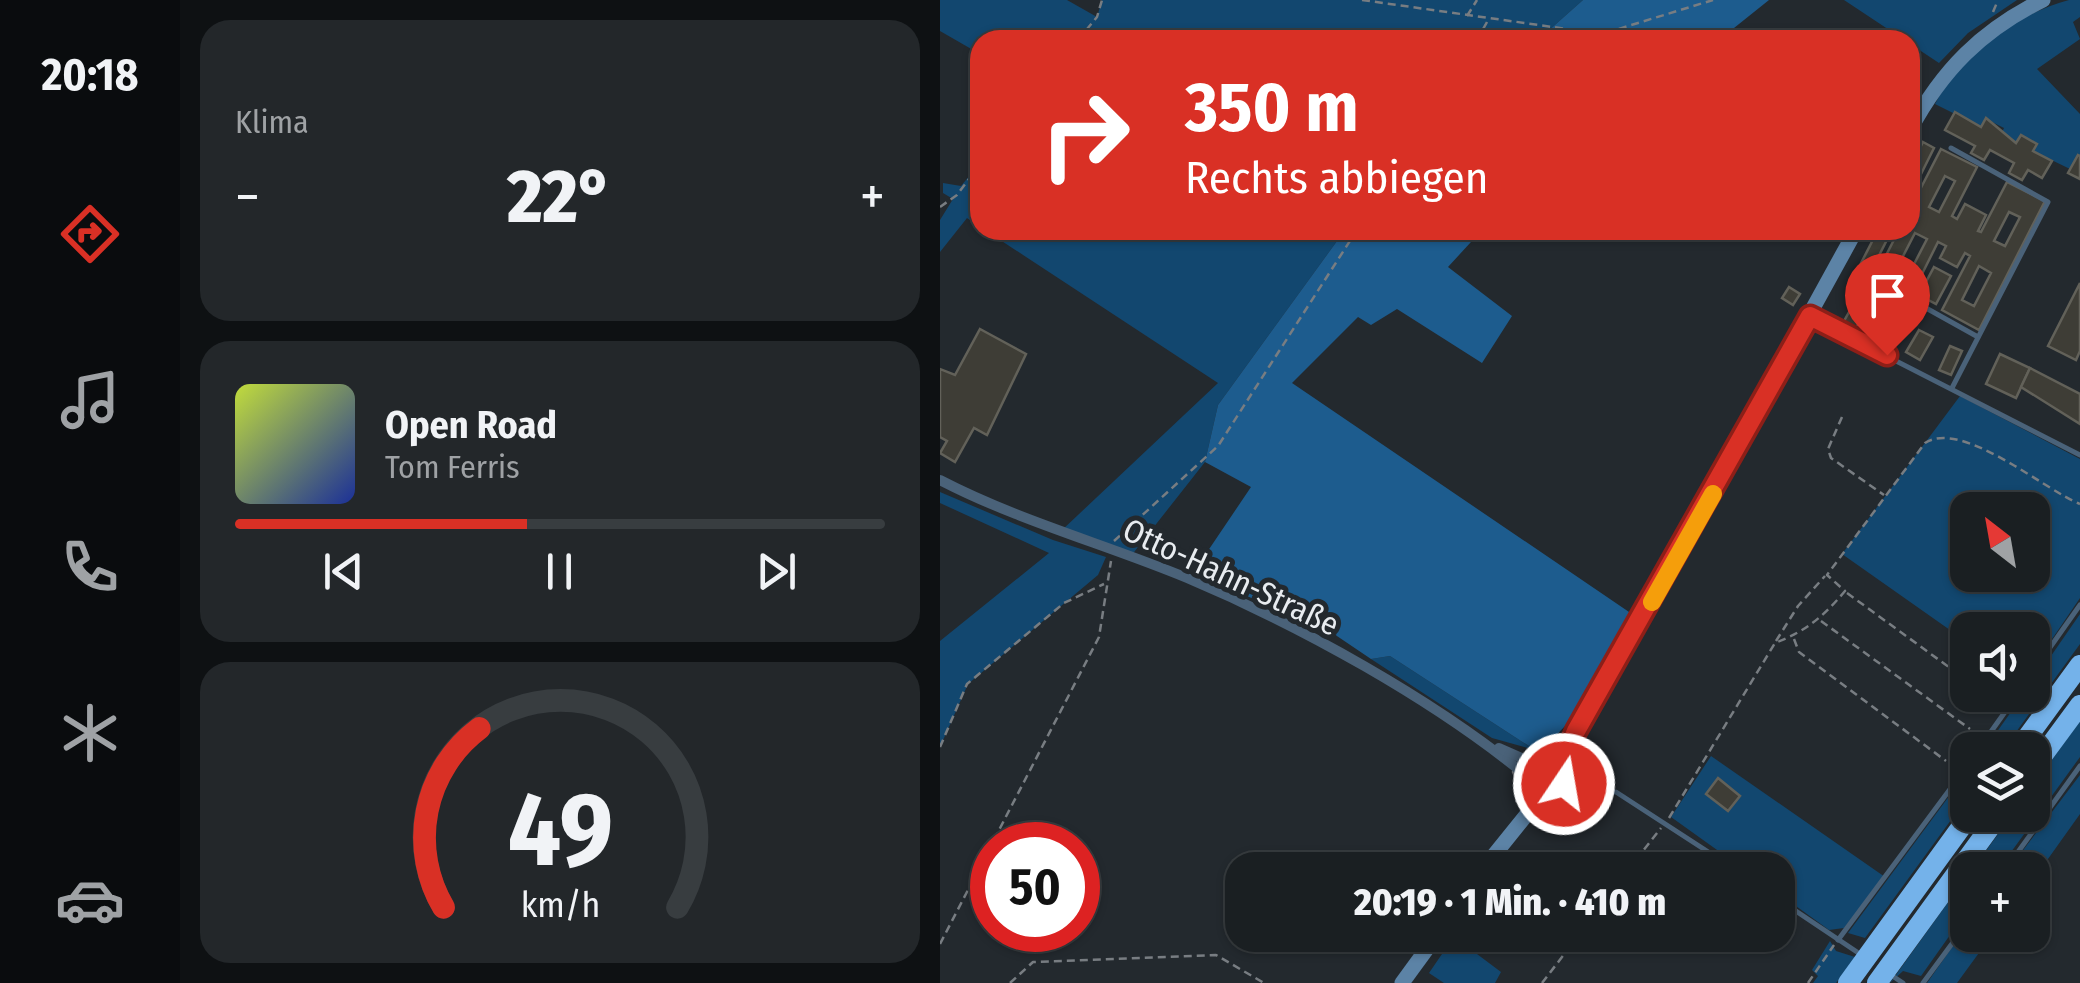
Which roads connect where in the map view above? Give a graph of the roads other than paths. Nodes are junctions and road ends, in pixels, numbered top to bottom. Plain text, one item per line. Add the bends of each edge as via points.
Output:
1 (2043, 0) edge
2 (1920, 113) edge
3 (1951, 148) dead end
4 (1851, 240) edge
5 (1917, 303) dead end
6 (1810, 316) junction
7 (1978, 337) junction
8 (1952, 388) junction
9 (2080, 455) edge
10 (940, 480) edge
11 (2080, 605) edge
12 (2050, 648) edge
13 (2080, 665) edge
14 (2080, 704) edge
15 (2031, 732) edge
16 (2050, 745) edge
17 (2080, 766) edge
18 (1546, 774) junction
19 (1950, 789) edge
20 (1601, 792) junction
21 (1958, 832) edge
22 (1988, 832) edge
23 (1495, 852) edge
24 (1710, 852) edge
25 (2018, 852) edge
26 (1795, 910) edge
27 (1838, 940) junction
28 (1950, 946) edge
29 (1424, 952) edge
30 (1856, 952) dead end
31 (1885, 980) edge
32 (1402, 983) edge
33 (1848, 983) edge
34 (1903, 983) edge
35 (1923, 983) edge

1 - 2 main road via 1966,50
3 - 7 lane via 2048,202
4 - 6 main road
5 - 7 lane
6 - 8 lane
6 - 18 main road
7 - 8 lane
8 - 9 lane
10 - 18 street, Otto-Hahn-Straße via 1294,628
11 - 12 lane
13 - 15 highway
14 - 16 highway
17 - 25 lane
18 - 20 lane via 1582,792
18 - 20 lane via 1579,798
18 - 23 main road
19 - 27 lane
20 - 24 lane via 1616,792
21 - 33 highway
22 - 31 highway
26 - 27 lane
27 - 30 lane
28 - 35 lane
29 - 32 main road
31 - 34 lane

